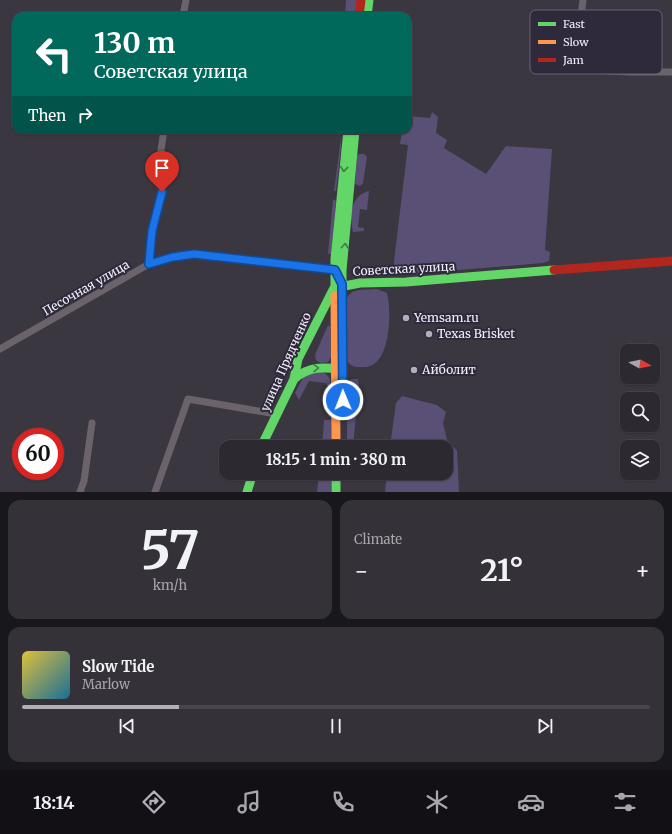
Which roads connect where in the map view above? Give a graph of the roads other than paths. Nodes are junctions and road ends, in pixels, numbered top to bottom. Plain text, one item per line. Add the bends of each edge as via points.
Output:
1 (186, 0) edge
2 (361, 0) edge
3 (369, 0) edge
4 (584, 0) edge
5 (583, 10) edge
6 (184, 12) edge
7 (360, 12) edge
8 (368, 12) edge
9 (164, 134) edge
10 (348, 134) edge
11 (355, 134) edge
12 (672, 262) edge
13 (149, 264) junction
14 (335, 270) junction
15 (338, 286) junction
16 (0, 349) edge
17 (339, 369) junction
18 (294, 379) junction
19 (276, 414) junction
20 (92, 423) dead end
21 (264, 440) edge
22 (336, 440) edge
23 (343, 440) edge
24 (251, 480) edge
25 (336, 480) edge
26 (344, 480) edge
27 (80, 492) edge
28 (155, 492) edge
29 (247, 492) edge
30 (336, 492) edge
31 (344, 492) edge

1 - 6 street
2 - 7 main road
3 - 8 main road
4 - 5 street
9 - 13 street, Песочная улица via 162,192 152,231
10 -> 14 main road, улица Прядченко
15 -> 11 main road, улица Прядченко
12 - 15 main road, Советская улица
13 - 14 street, Советская улица via 194,254
13 - 16 street, Песочная улица
14 - 15 main road, улица Прядченко
15 - 17 main road
15 - 18 main road, улица Прядченко via 298,359
18 -> 17 main road via 302,370 311,367
17 - 22 main road
17 - 23 main road
18 - 19 main road, улица Прядченко
19 - 21 main road, улица Прядченко
19 - 28 street via 188,399
20 - 27 street via 84,481
24 - 29 main road
25 - 30 main road
26 - 31 main road

